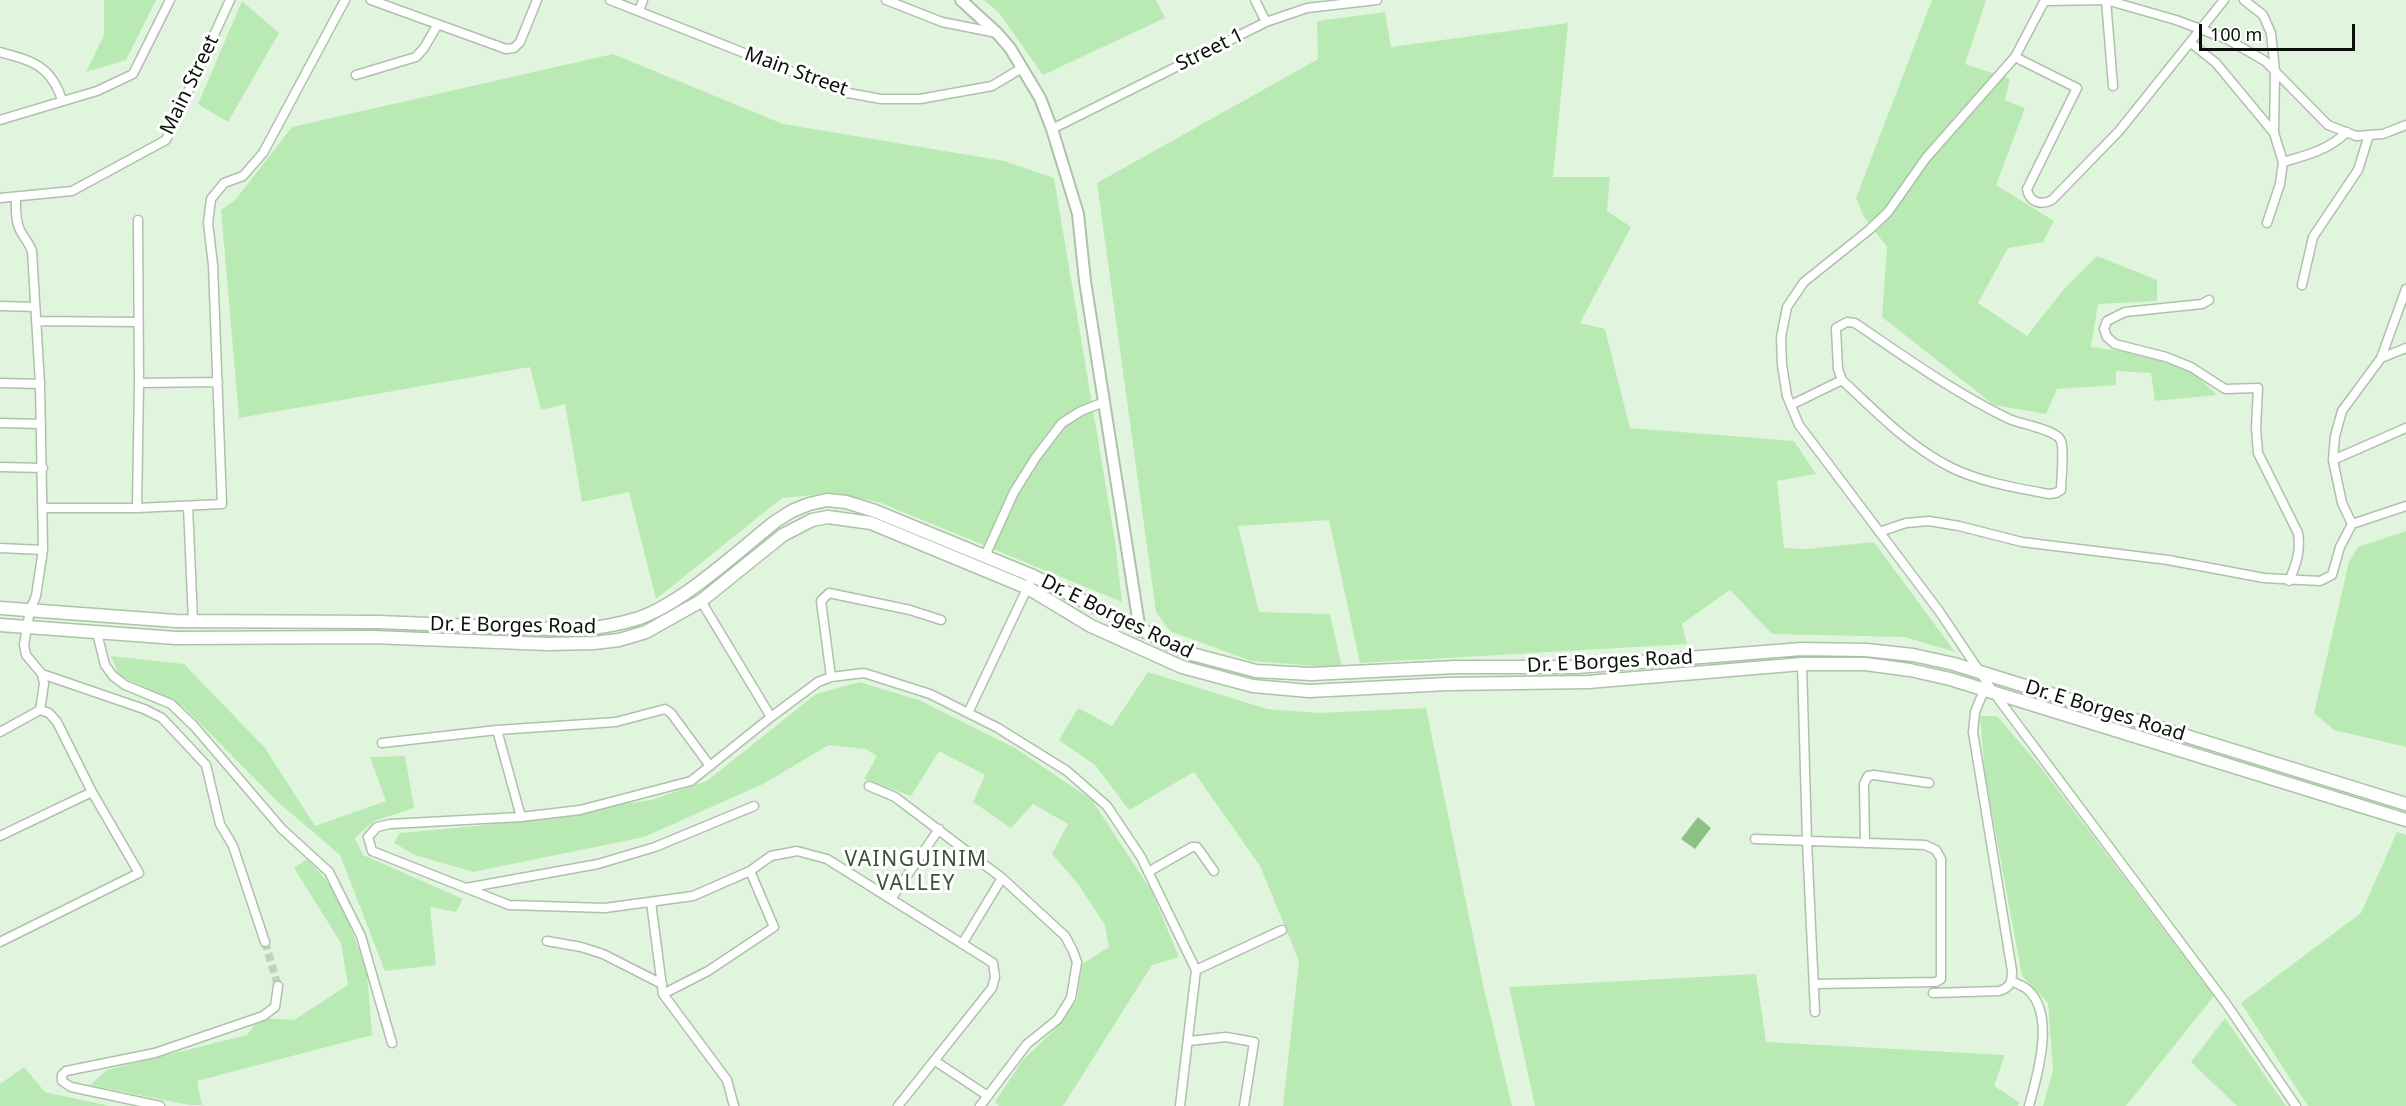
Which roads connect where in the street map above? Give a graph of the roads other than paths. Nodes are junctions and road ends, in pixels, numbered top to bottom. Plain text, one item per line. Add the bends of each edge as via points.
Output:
1 (170, 0) edge
2 (230, 0) edge
3 (345, 0) edge
4 (371, 0) edge
5 (537, 0) edge
6 (610, 0) edge
7 (643, 0) edge
8 (886, 0) edge
9 (962, 0) edge
10 (1255, 0) edge
11 (1377, 0) edge
12 (2106, 0) edge
13 (2224, 0) edge
14 (2244, 0) edge
15 (2045, 1) edge
16 (1351, 2) edge
17 (639, 11) junction
18 (1266, 22) junction
19 (438, 24) junction
20 (2202, 30) junction
21 (998, 33) junction
22 (2191, 43) junction
23 (0, 52) edge
24 (2015, 57) junction
25 (1022, 68) junction
26 (2275, 71) junction
27 (356, 75) dead end
28 (2113, 86) dead end
29 (62, 100) junction
30 (0, 120) edge
31 (2406, 125) edge
32 (1052, 129) junction
33 (2347, 132) junction
34 (2274, 133) junction
35 (2368, 135) junction
36 (2283, 162) junction
37 (16, 197) junction
38 (0, 198) edge
39 (138, 220) dead end
40 (2267, 223) dead end
41 (2302, 285) dead end
42 (2406, 289) edge
43 (2209, 300) dead end
44 (0, 306) edge
45 (35, 307) junction
46 (36, 321) junction
47 (138, 322) junction
48 (2406, 348) edge
49 (2381, 358) junction
50 (1842, 380) junction
51 (218, 382) junction
52 (0, 383) edge
53 (139, 383) junction
54 (40, 384) junction
55 (1104, 402) junction
56 (1791, 405) junction
57 (0, 423) edge
58 (41, 424) junction
59 (2406, 428) edge
60 (2332, 460) junction
61 (0, 467) edge
62 (42, 468) junction
63 (188, 506) junction
64 (2406, 506) edge
65 (44, 508) junction
66 (137, 508) junction
67 (2352, 524) junction
68 (1879, 532) junction
69 (0, 548) edge
70 (43, 550) junction
71 (985, 556) junction
72 (2289, 581) junction
73 (1030, 582) junction
74 (701, 601) junction
75 (0, 608) edge
76 (30, 610) junction
77 (941, 620) dead end
78 (193, 621) junction
79 (0, 625) edge
80 (28, 628) junction
81 (1140, 631) junction
82 (97, 633) junction
83 (1802, 664) junction
84 (42, 674) junction
85 (1983, 674) junction
86 (831, 677) junction
87 (1989, 691) junction
88 (40, 711) junction
89 (968, 713) junction
90 (771, 717) junction
91 (497, 730) junction
92 (0, 732) edge
93 (382, 743) dead end
94 (710, 766) junction
95 (1929, 783) dead end
96 (869, 786) dead end
97 (92, 792) junction
98 (2406, 804) edge
99 (754, 806) dead end
100 (521, 817) junction
101 (2406, 820) edge
102 (939, 829) junction
103 (0, 836) edge
104 (1755, 839) dead end
105 (1807, 841) junction
106 (1865, 843) junction
107 (750, 871) junction
108 (1214, 871) dead end
109 (1148, 872) junction
110 (1002, 878) junction
111 (465, 888) junction
112 (891, 898) junction
113 (651, 902) junction
114 (1282, 930) dead end
115 (547, 941) dead end
116 (0, 942) edge
117 (265, 942) tunnel mouth
118 (962, 944) junction
119 (1196, 970) junction
120 (2012, 981) junction
121 (662, 984) junction
122 (1814, 984) junction
123 (278, 986) tunnel mouth
124 (1933, 993) dead end
125 (663, 994) junction
126 (1815, 1012) dead end
127 (1189, 1041) junction
128 (392, 1043) dead end
129 (934, 1061) junction
130 (988, 1096) junction
131 (160, 1106) edge
132 (734, 1106) edge
133 (898, 1106) edge
134 (980, 1106) edge
135 (1180, 1106) edge
136 (1244, 1106) edge
137 (2029, 1106) edge
138 (2296, 1106) edge

1 - 29 street via 133,74 97,91
2 - 37 street, Main Street via 166,140 72,191
3 - 51 street via 264,153 243,176 224,183 211,199 208,223
4 - 19 street
5 - 19 street via 514,48 506,49
6 - 17 street, Main Street
7 - 17 street
8 - 21 street via 942,22
9 - 21 street
10 - 18 street
11 - 16 street, Street 1
12 - 15 street
12 - 20 street
12 - 28 street
13 - 20 street
14 - 26 street via 2262,15 2271,33
15 - 24 street
16 - 18 street, Street 1 via 1307,8
17 - 25 street, Main Street via 843,92 881,99 920,99 992,86
18 - 32 street, Street 1
19 - 27 street via 416,57
20 - 22 street
20 - 26 street via 2227,39
21 - 25 street
22 - 24 street via 2119,131 2047,203 2032,200 2027,189 2077,88
22 - 34 street via 2216,63
23 - 29 street via 28,59 43,68 57,84
24 - 56 street via 1926,159 1888,212 1804,282 1787,307 1781,337 1785,386
25 - 32 street
26 - 33 street via 2328,125
26 - 34 street
29 - 30 street
31 - 35 street
32 - 55 street via 1078,214
33 - 35 street
33 - 36 street via 2320,152
34 - 36 street
35 - 41 street via 2358,170 2313,237
36 - 40 street
37 - 38 street, Main Street
37 - 45 street via 20,230 32,251
39 - 47 street
42 - 49 street
43 - 72 street via 2125,312 2107,321 2104,329 2115,344 2191,367 2225,389 2258,388 2258,453 2298,534 2295,566
44 - 45 street
45 - 46 street
46 - 47 street
46 - 54 street
47 - 53 street
48 - 49 street
49 - 60 street via 2342,411
50 - 50 street via 1836,328 1847,322 1856,323 1934,376 2011,420 2060,439 2061,490 2049,494 2003,485 1953,468 1926,454
50 - 56 street
51 - 53 street
51 - 63 street via 222,504
52 - 54 street
53 - 66 street
54 - 58 street
55 - 71 street via 1062,423 1014,492
55 - 81 street
56 - 68 street via 1799,425
57 - 58 street
58 - 62 street
59 - 60 street
60 - 67 street via 2342,503
61 - 62 street
62 - 65 street
63 - 66 street
63 - 78 street
64 - 67 street
65 - 66 street
65 - 70 street
67 - 72 street via 2332,574 2320,581
68 - 72 street via 1929,521 2022,542
68 - 85 street
69 - 70 street
70 - 76 street
71 - 73 main road, Dr. E Borges Road
71 - 78 main road, Dr. E Borges Road via 875,511 827,500 792,511 776,521 681,595 639,618 605,627 577,630 378,622
73 - 74 main road, Dr. E Borges Road via 871,523 828,517 812,520 783,536
73 - 81 main road, Dr. E Borges Road
73 - 83 main road, Dr. E Borges Road via 1091,626 1182,667 1253,686 1309,691 1588,682
73 - 89 street
74 - 82 main road, Dr. E Borges Road via 646,632 594,643 373,637 176,638
74 - 90 street
75 - 76 main road, Dr. E Borges Road
76 - 78 main road, Dr. E Borges Road
76 - 80 street
77 - 86 street via 829,593 821,601
79 - 80 main road, Dr. E Borges Road
80 - 82 main road, Dr. E Borges Road
80 - 84 street via 26,655
81 - 85 main road, Dr. E Borges Road via 1188,653 1256,671 1311,674 1456,667 1576,667 1812,649 1913,655
82 - 128 street via 105,665 113,676 171,704 282,829 329,872 361,936
83 - 87 main road, Dr. E Borges Road via 1865,664 1910,670
83 - 105 street
84 - 88 street
84 - 117 street via 162,718 206,765 220,824 233,846
85 - 87 street
85 - 98 main road, Dr. E Borges Road
86 - 89 street via 864,673 930,694
86 - 90 street via 818,682
87 - 101 main road, Dr. E Borges Road
87 - 120 street via 1975,712 1973,732
87 - 138 street via 2225,1002
88 - 92 street
88 - 97 street via 49,712 57,722
89 - 109 street via 1041,753 1107,806
90 - 94 street
91 - 93 street
91 - 94 street via 616,722 665,710
91 - 100 street
94 - 100 street via 691,781 580,810
95 - 106 street via 1868,776 1864,784
96 - 102 street via 895,797
97 - 103 street
97 - 116 street via 139,873
99 - 111 street via 655,847 598,864
100 - 111 street via 390,824 377,827 368,837 372,851
102 - 110 street
102 - 112 street
104 - 105 street
105 - 106 street
105 - 122 street
106 - 122 street via 1925,845 1936,850 1941,859 1941,979
107 - 112 street via 771,856 797,850 828,859
107 - 113 street via 693,896
107 - 125 street via 774,927 708,971
108 - 109 street via 1197,847 1192,847
109 - 119 street
110 - 118 street
110 - 130 street via 1065,936 1077,962 1071,998 1058,1019 1027,1044
111 - 113 street via 509,905 605,908
112 - 118 street
113 - 121 street
114 - 119 street
115 - 121 street via 603,954
118 - 129 street via 993,963 995,977 992,988
119 - 127 street
120 - 124 street via 1999,992
120 - 137 street via 2028,989 2036,999 2043,1028 2040,1068
121 - 125 street
122 - 126 street
123 - 131 street via 275,1007 263,1016 155,1053 62,1075 62,1081 71,1087
125 - 132 street via 727,1080
127 - 135 street
127 - 136 street via 1226,1037 1254,1042
129 - 130 street
129 - 133 street
130 - 134 street

